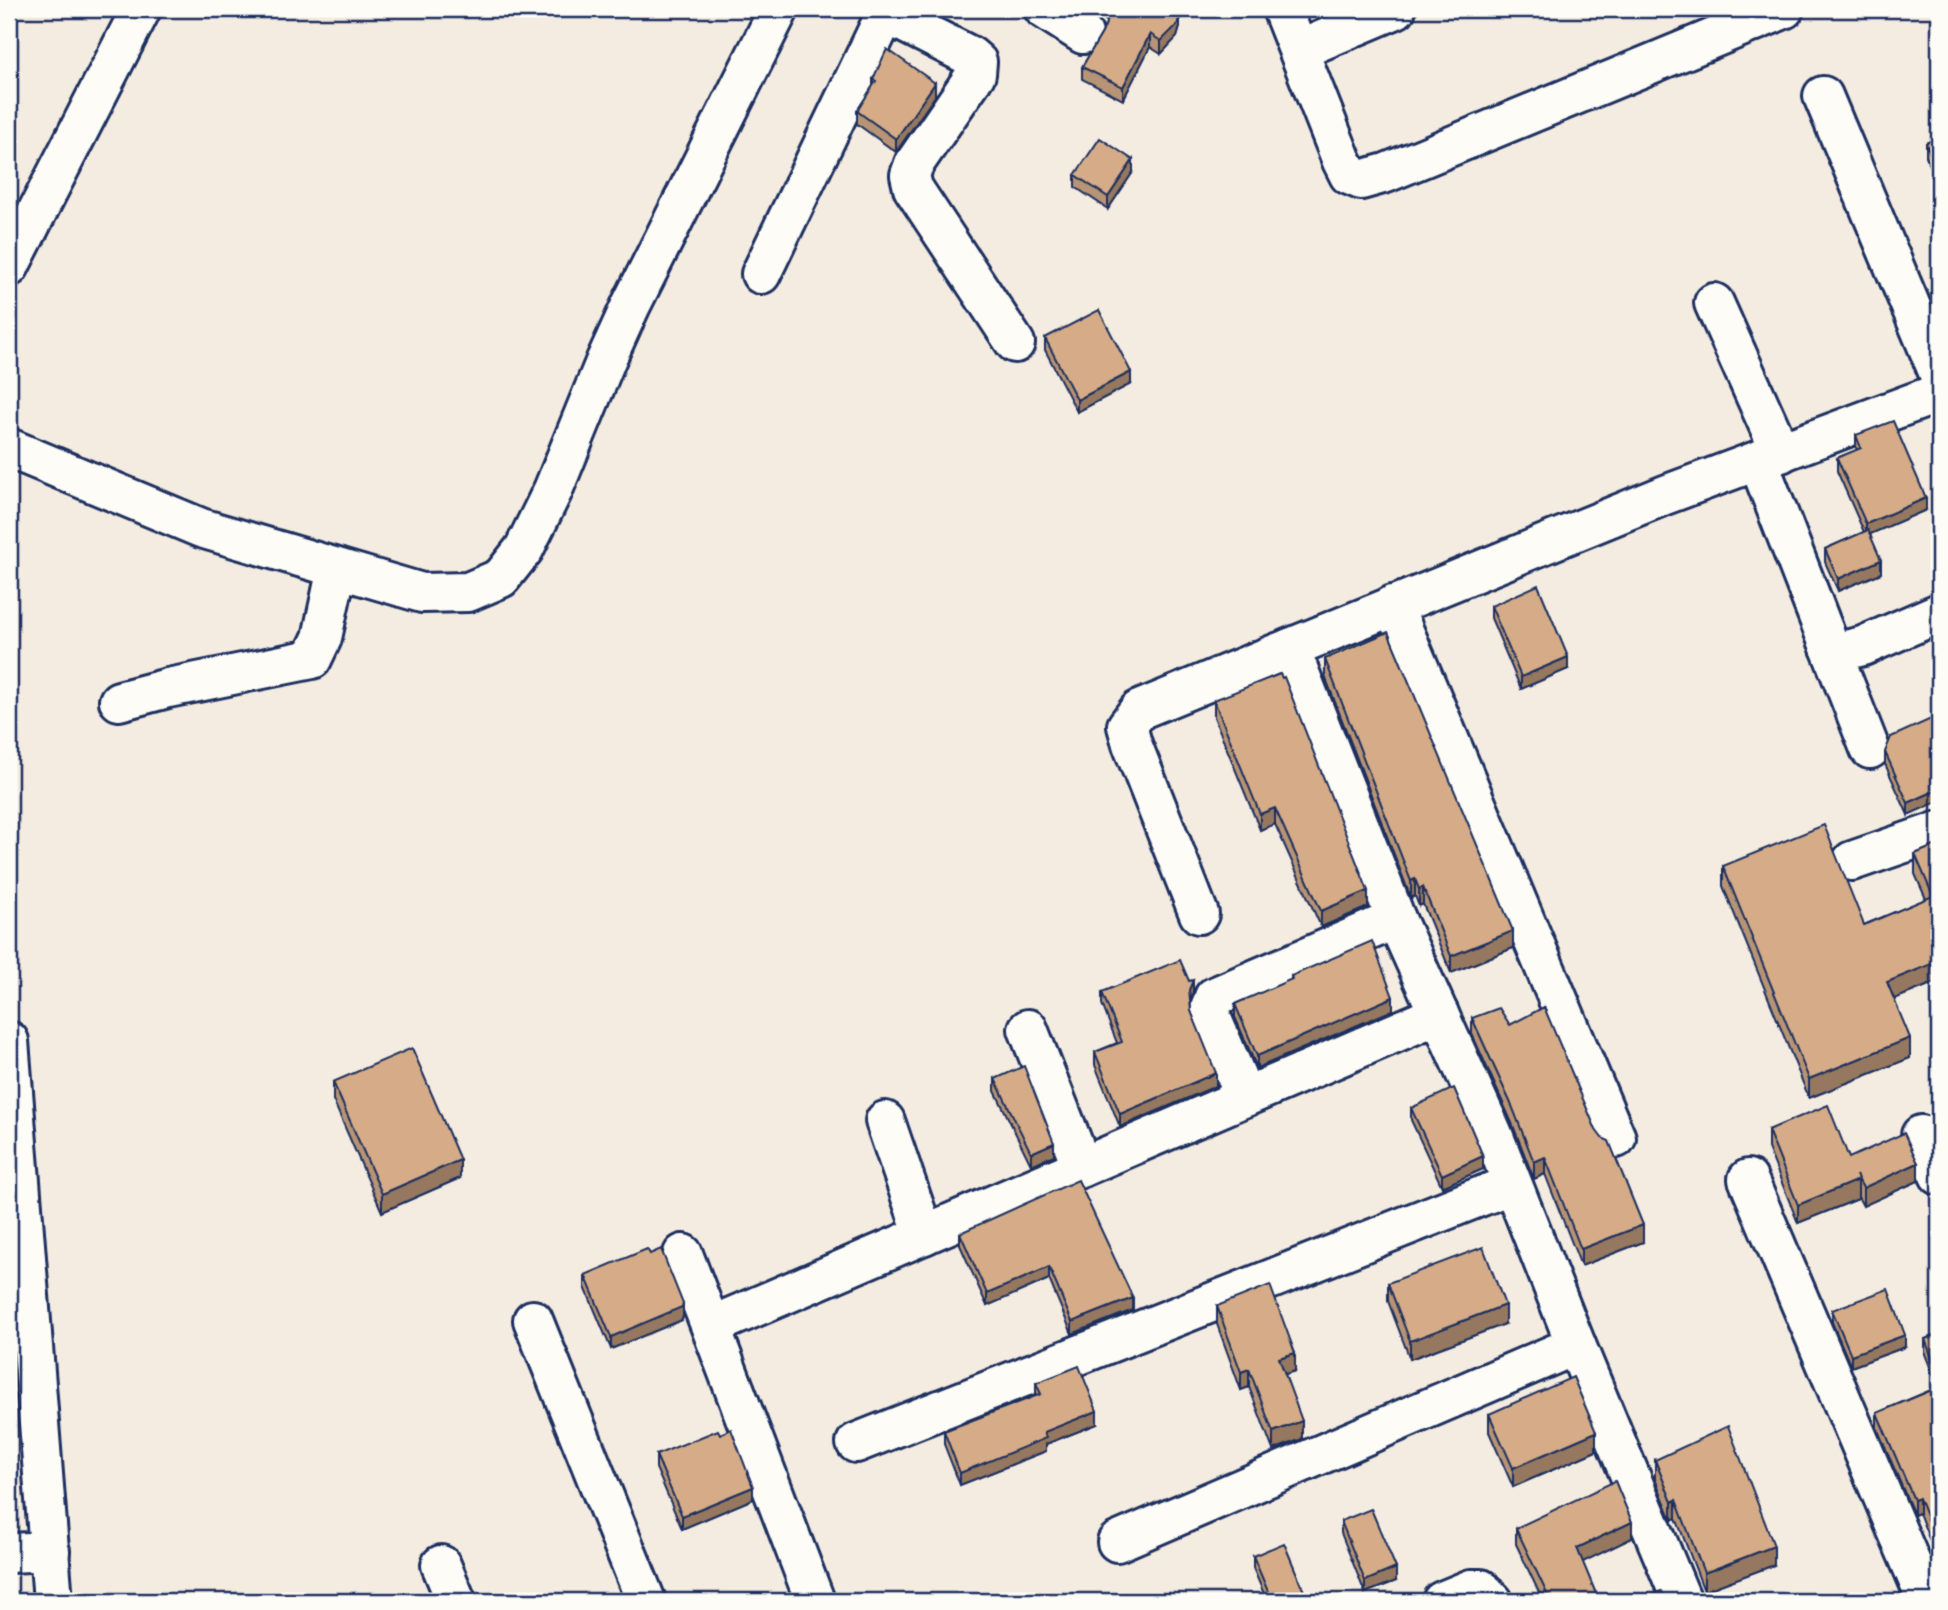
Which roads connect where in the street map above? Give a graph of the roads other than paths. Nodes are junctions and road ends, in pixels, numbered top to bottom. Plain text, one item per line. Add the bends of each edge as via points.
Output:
1 (141, 9) edge
2 (779, 9) edge
3 (1044, 9) edge
4 (1282, 9) edge
5 (1396, 9) edge
6 (1784, 9) edge
7 (887, 11) edge
8 (1083, 34) dead end
9 (1298, 50) junction
10 (1823, 96) dead end
11 (9, 267) edge
12 (761, 274) dead end
13 (1714, 303) dead end
14 (1015, 343) dead end
15 (1939, 374) edge
16 (1939, 393) edge
17 (9, 448) edge
18 (1769, 457) junction
19 (337, 568) junction
20 (1393, 605) junction
21 (1939, 613) edge
22 (1829, 647) junction
23 (1290, 648) junction
24 (119, 701) dead end
25 (1870, 749) dead end
26 (1939, 831) edge
27 (1852, 861) dead end
28 (1199, 914) dead end
29 (1396, 919) junction
30 (1439, 1014) junction
31 (1028, 1029) dead end
32 (9, 1041) edge
33 (1245, 1097) junction
34 (885, 1121) dead end
35 (1922, 1135) dead end
36 (1616, 1138) dead end
37 (1082, 1167) junction
38 (1939, 1175) edge
39 (1748, 1179) dead end
40 (1513, 1184) junction
41 (924, 1235) junction
42 (683, 1254) dead end
43 (533, 1320) dead end
44 (712, 1326) junction
45 (1576, 1345) junction
46 (856, 1443) dead end
47 (1117, 1542) dead end
48 (50, 1551) junction
49 (9, 1553) edge
50 (441, 1565) dead end
51 (53, 1601) edge
52 (456, 1601) edge
53 (646, 1601) edge
54 (815, 1601) edge
55 (1442, 1601) edge
56 (1493, 1601) edge
57 (1682, 1601) edge
58 (1927, 1601) edge

1 - 11 street
2 - 19 street via 631,305 554,490 524,549 501,578 468,592 422,593
3 - 8 street
4 - 9 street
5 - 9 street
6 - 9 street via 1361,180 1349,175
7 - 12 street
7 - 14 street via 977,62 976,74 910,175 913,188
10 - 15 street
13 - 18 street
16 - 18 street
17 - 19 street via 201,528
18 - 20 street
18 - 22 street
19 - 24 street via 322,638 312,659
20 - 23 street
20 - 36 street
21 - 22 street via 1863,646 1842,651
22 - 25 street
23 - 28 street via 1139,710 1127,726
23 - 29 street
26 - 27 street
29 - 30 street
29 - 33 street via 1214,997 1212,1019
30 - 33 street
30 - 40 street
31 - 37 street
32 - 48 street
33 - 37 street
34 - 41 street
35 - 38 street
37 - 41 street
39 - 58 street
40 - 45 street
40 - 46 street
41 - 44 street
42 - 44 street
43 - 53 street
44 - 54 street
45 - 47 street
45 - 57 street
48 - 49 street
48 - 51 street
50 - 52 street
55 - 56 street via 1471,1589 1481,1589

